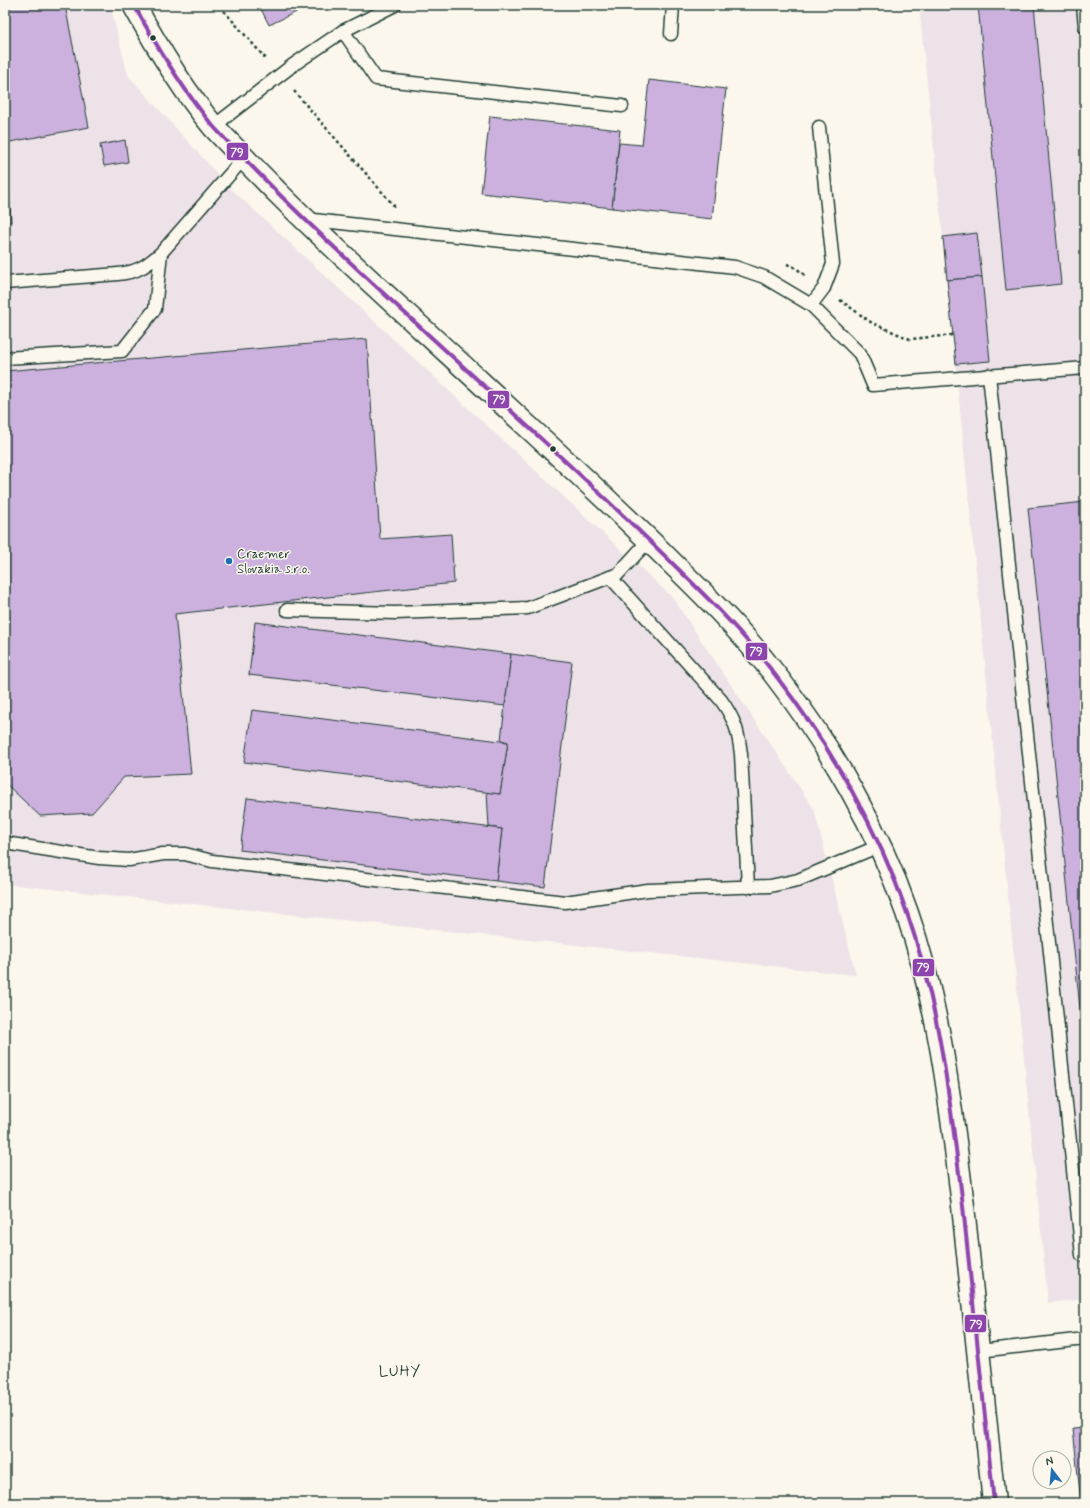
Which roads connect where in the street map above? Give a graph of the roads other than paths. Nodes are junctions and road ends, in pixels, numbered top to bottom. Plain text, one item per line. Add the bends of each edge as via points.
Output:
1 (134, 5) edge
2 (395, 5) edge
3 (673, 5) edge
4 (1083, 5) edge
5 (1085, 27) edge
6 (343, 31) junction
7 (672, 34) dead end
8 (622, 106) dead end
9 (214, 126) junction
10 (819, 127) dead end
11 (244, 158) junction
12 (304, 218) junction
13 (161, 253) junction
14 (5, 283) edge
15 (811, 305) junction
16 (5, 358) edge
17 (1085, 368) edge
18 (989, 375) junction
19 (650, 540) junction
20 (610, 577) junction
21 (287, 610) dead end
22 (5, 843) edge
23 (880, 846) junction
24 (748, 887) junction
25 (1085, 1255) edge
26 (1085, 1339) edge
27 (979, 1351) junction
28 (994, 1503) edge

1 - 9 street via 179,82
2 - 6 lane
3 - 7 lane
4 - 5 lane
6 - 8 lane via 376,79
6 - 9 lane
9 - 11 street
10 - 15 lane via 833,264 824,288
11 - 12 street
11 - 13 lane
12 - 15 lane via 735,267 764,277
12 - 19 street
13 - 14 lane via 147,266 131,272
13 - 16 lane via 155,309 122,351
15 - 18 lane via 860,354 873,385
17 - 18 lane
18 - 25 lane via 1082,1255
19 - 20 lane via 618,574
19 - 23 street via 731,622 776,676 826,746
20 - 21 lane via 528,608 395,613
20 - 24 lane via 721,700 733,717 739,734 741,754
22 - 24 lane via 99,858 129,860 163,854 185,854 212,861 565,902 648,890
23 - 24 lane via 798,880 770,886
23 - 27 street via 908,915 941,1045
26 - 27 lane
27 - 28 street

